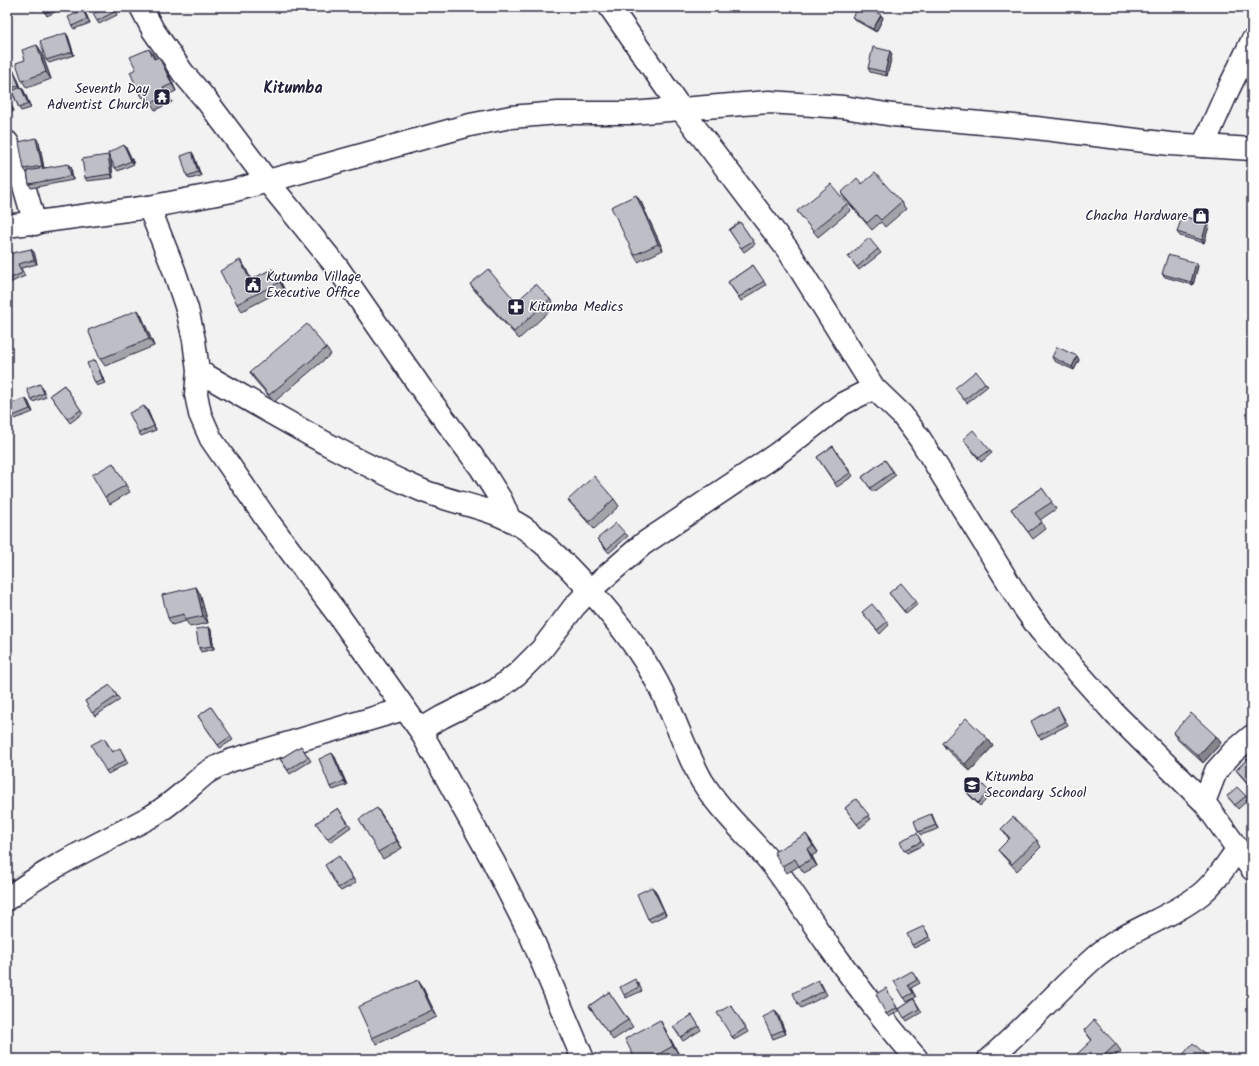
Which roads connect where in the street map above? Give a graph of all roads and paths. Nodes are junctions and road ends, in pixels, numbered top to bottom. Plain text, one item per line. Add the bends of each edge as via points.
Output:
1 (140, 7) edge
2 (610, 7) edge
3 (1252, 41) edge
4 (681, 110) junction
5 (7, 142) edge
6 (1203, 146) junction
7 (1252, 148) edge
8 (268, 182) junction
9 (149, 207) junction
10 (35, 224) junction
11 (7, 226) edge
12 (198, 371) junction
13 (869, 380) junction
14 (509, 518) junction
15 (590, 591) junction
16 (404, 709) junction
17 (420, 730) junction
18 (1252, 736) edge
19 (1204, 802) junction
20 (1237, 850) junction
21 (1252, 869) edge
22 (7, 899) edge
23 (583, 1059) edge
24 (917, 1059) edge
25 (989, 1059) edge

1 - 8 street via 183,73
2 - 4 street
3 - 6 street
4 - 6 street via 762,103 809,104
4 - 8 street via 631,114 558,113 511,117 470,125
4 - 13 street via 788,250
5 - 10 street via 18,165
6 - 7 street
8 - 9 street
8 - 14 street via 337,267 493,486
9 - 10 street
9 - 12 street via 187,308
10 - 11 street
12 - 14 street via 290,423 416,488
12 - 16 street via 196,394 200,414 211,439 262,514 339,616
13 - 15 street via 777,454 643,544
13 - 19 street via 902,415 920,439 1040,630 1115,714
14 - 15 street via 530,532
15 - 17 street via 574,607 542,649 517,674 496,690
15 - 24 street via 610,614 661,689 701,779 717,804 773,866 828,946 881,1017
16 - 17 street
16 - 22 street via 229,761 206,772 167,806 83,851
17 - 23 street via 494,861 528,930
18 - 19 street via 1216,771
19 - 20 street
20 - 21 street
20 - 25 street via 1218,878 1201,894 1124,935 1094,958

